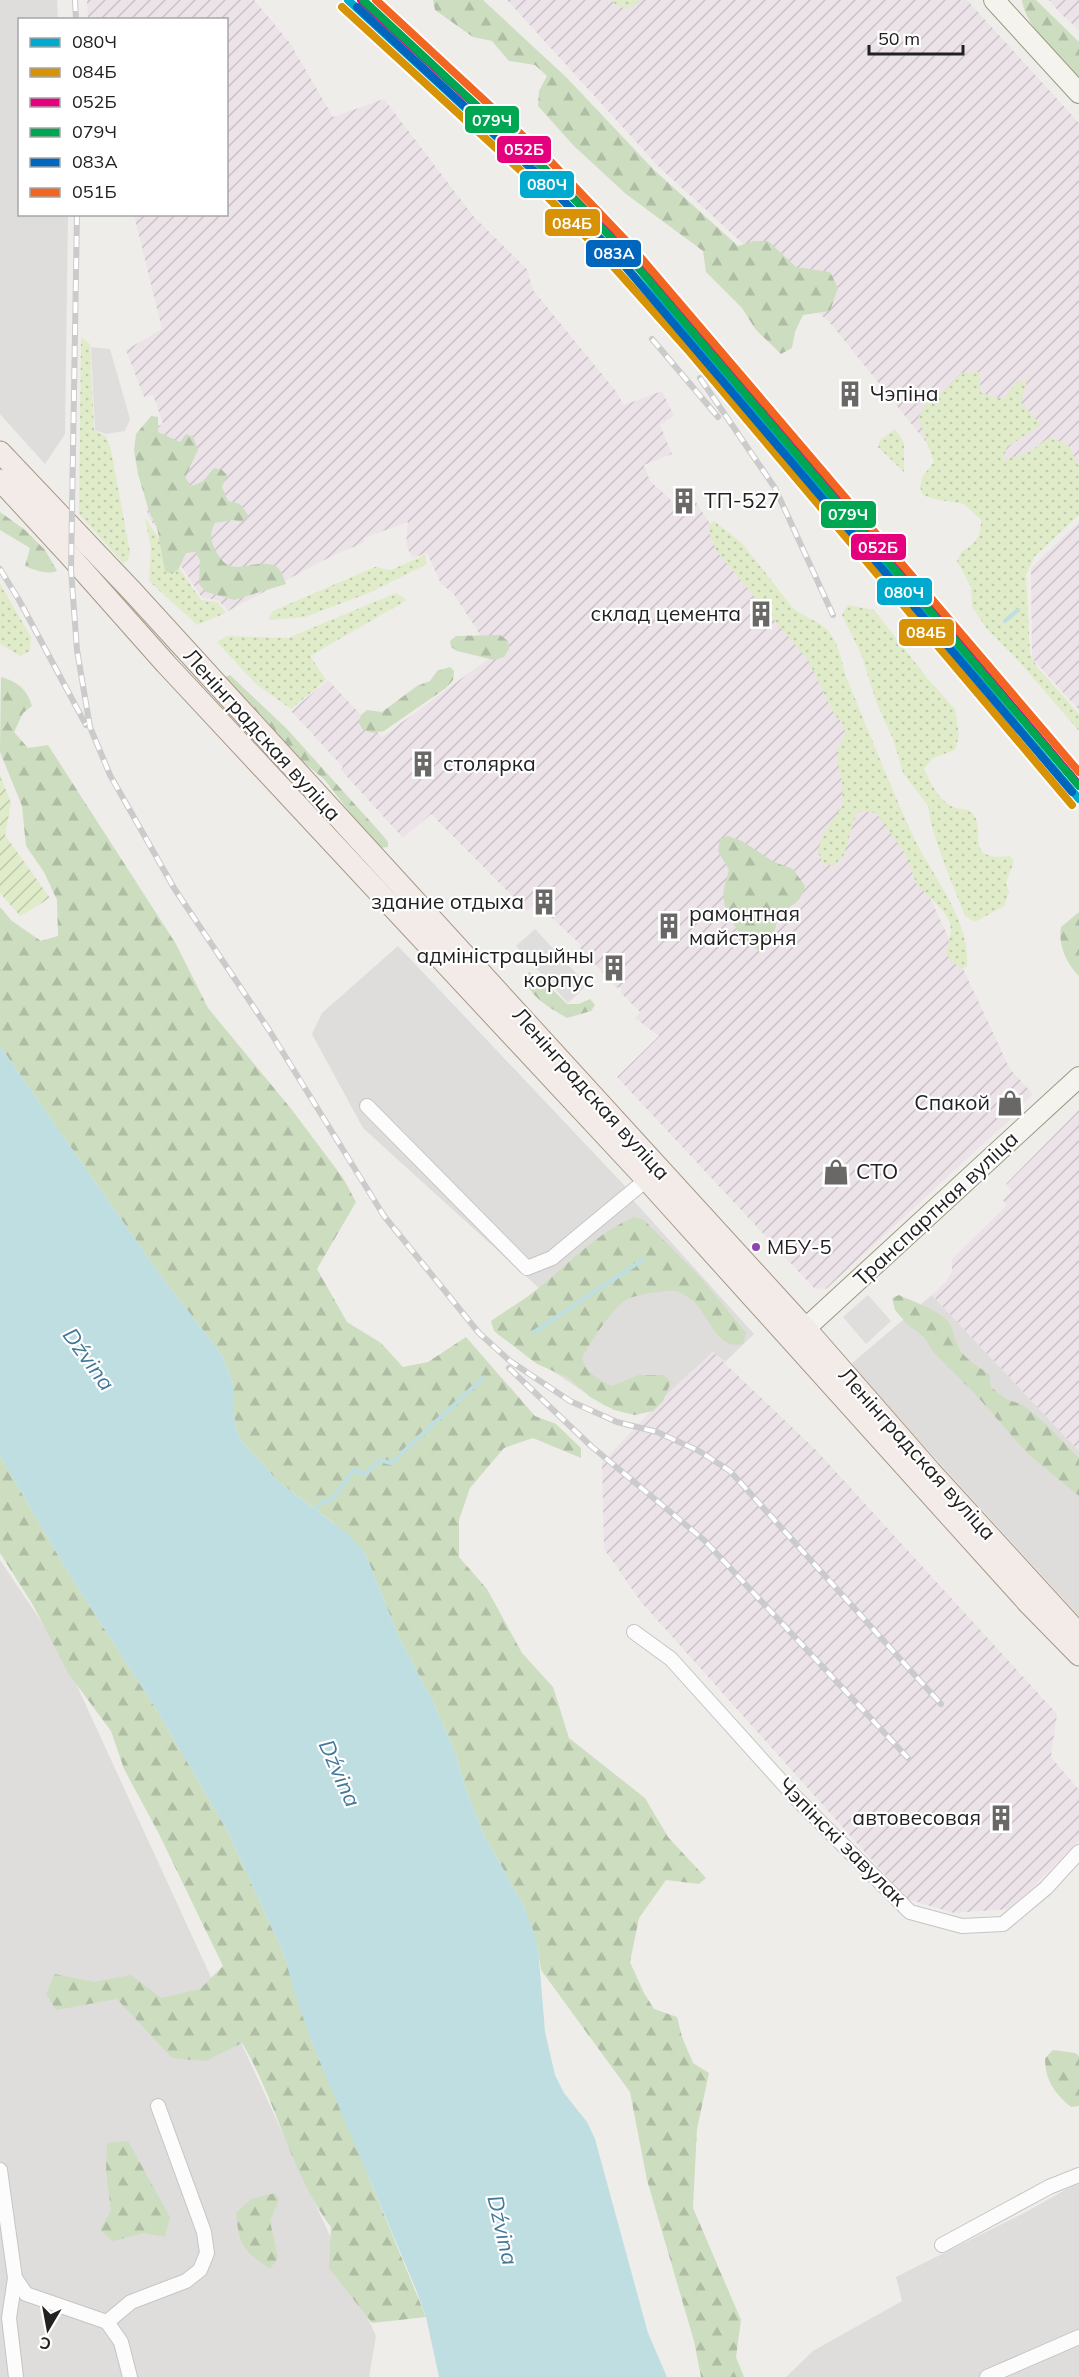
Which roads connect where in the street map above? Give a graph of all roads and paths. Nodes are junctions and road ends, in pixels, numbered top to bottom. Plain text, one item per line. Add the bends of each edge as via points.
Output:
1 (994, 0) edge
2 (1079, 93) edge
3 (0, 452) edge
4 (0, 480) edge
5 (185, 651) junction
6 (166, 664) junction
7 (476, 983) junction
8 (1079, 1077) edge
9 (368, 1106) dead end
10 (653, 1174) junction
11 (799, 1335) junction
12 (634, 1632) dead end
13 (1079, 1634) edge
14 (1079, 1655) edge
15 (1079, 1852) edge
16 (158, 2106) dead end
17 (0, 2170) edge
18 (1079, 2175) edge
19 (942, 2245) dead end
20 (15, 2278) junction
21 (107, 2322) junction
22 (1079, 2337) edge
23 (16, 2377) edge
24 (130, 2377) edge
25 (987, 2377) edge

1 - 2 main road
3 - 5 main road, Ленінградская вуліца
4 - 6 main road, Ленінградская вуліца
5 - 6 street
5 - 7 main road, Ленінградская вуліца
6 - 7 main road, Ленінградская вуліца
7 - 10 main road, Ленінградская вуліца
8 - 11 main road, Транспартная вуліца
9 - 10 street via 527,1268 552,1258
10 - 11 main road, Ленінградская вуліца
11 - 13 main road, Ленінградская вуліца
11 - 14 main road, Ленінградская вуліца via 1030,1605
12 - 15 street, Чэпінскі завулак via 671,1659 797,1799 910,1912 962,1926 1003,1924 1046,1888
16 - 21 street via 204,2232 207,2253 200,2270 186,2281 131,2302
17 - 20 street
18 - 19 street
20 - 21 street via 26,2294
20 - 23 street via 9,2318
21 - 24 street via 121,2342
22 - 25 street

